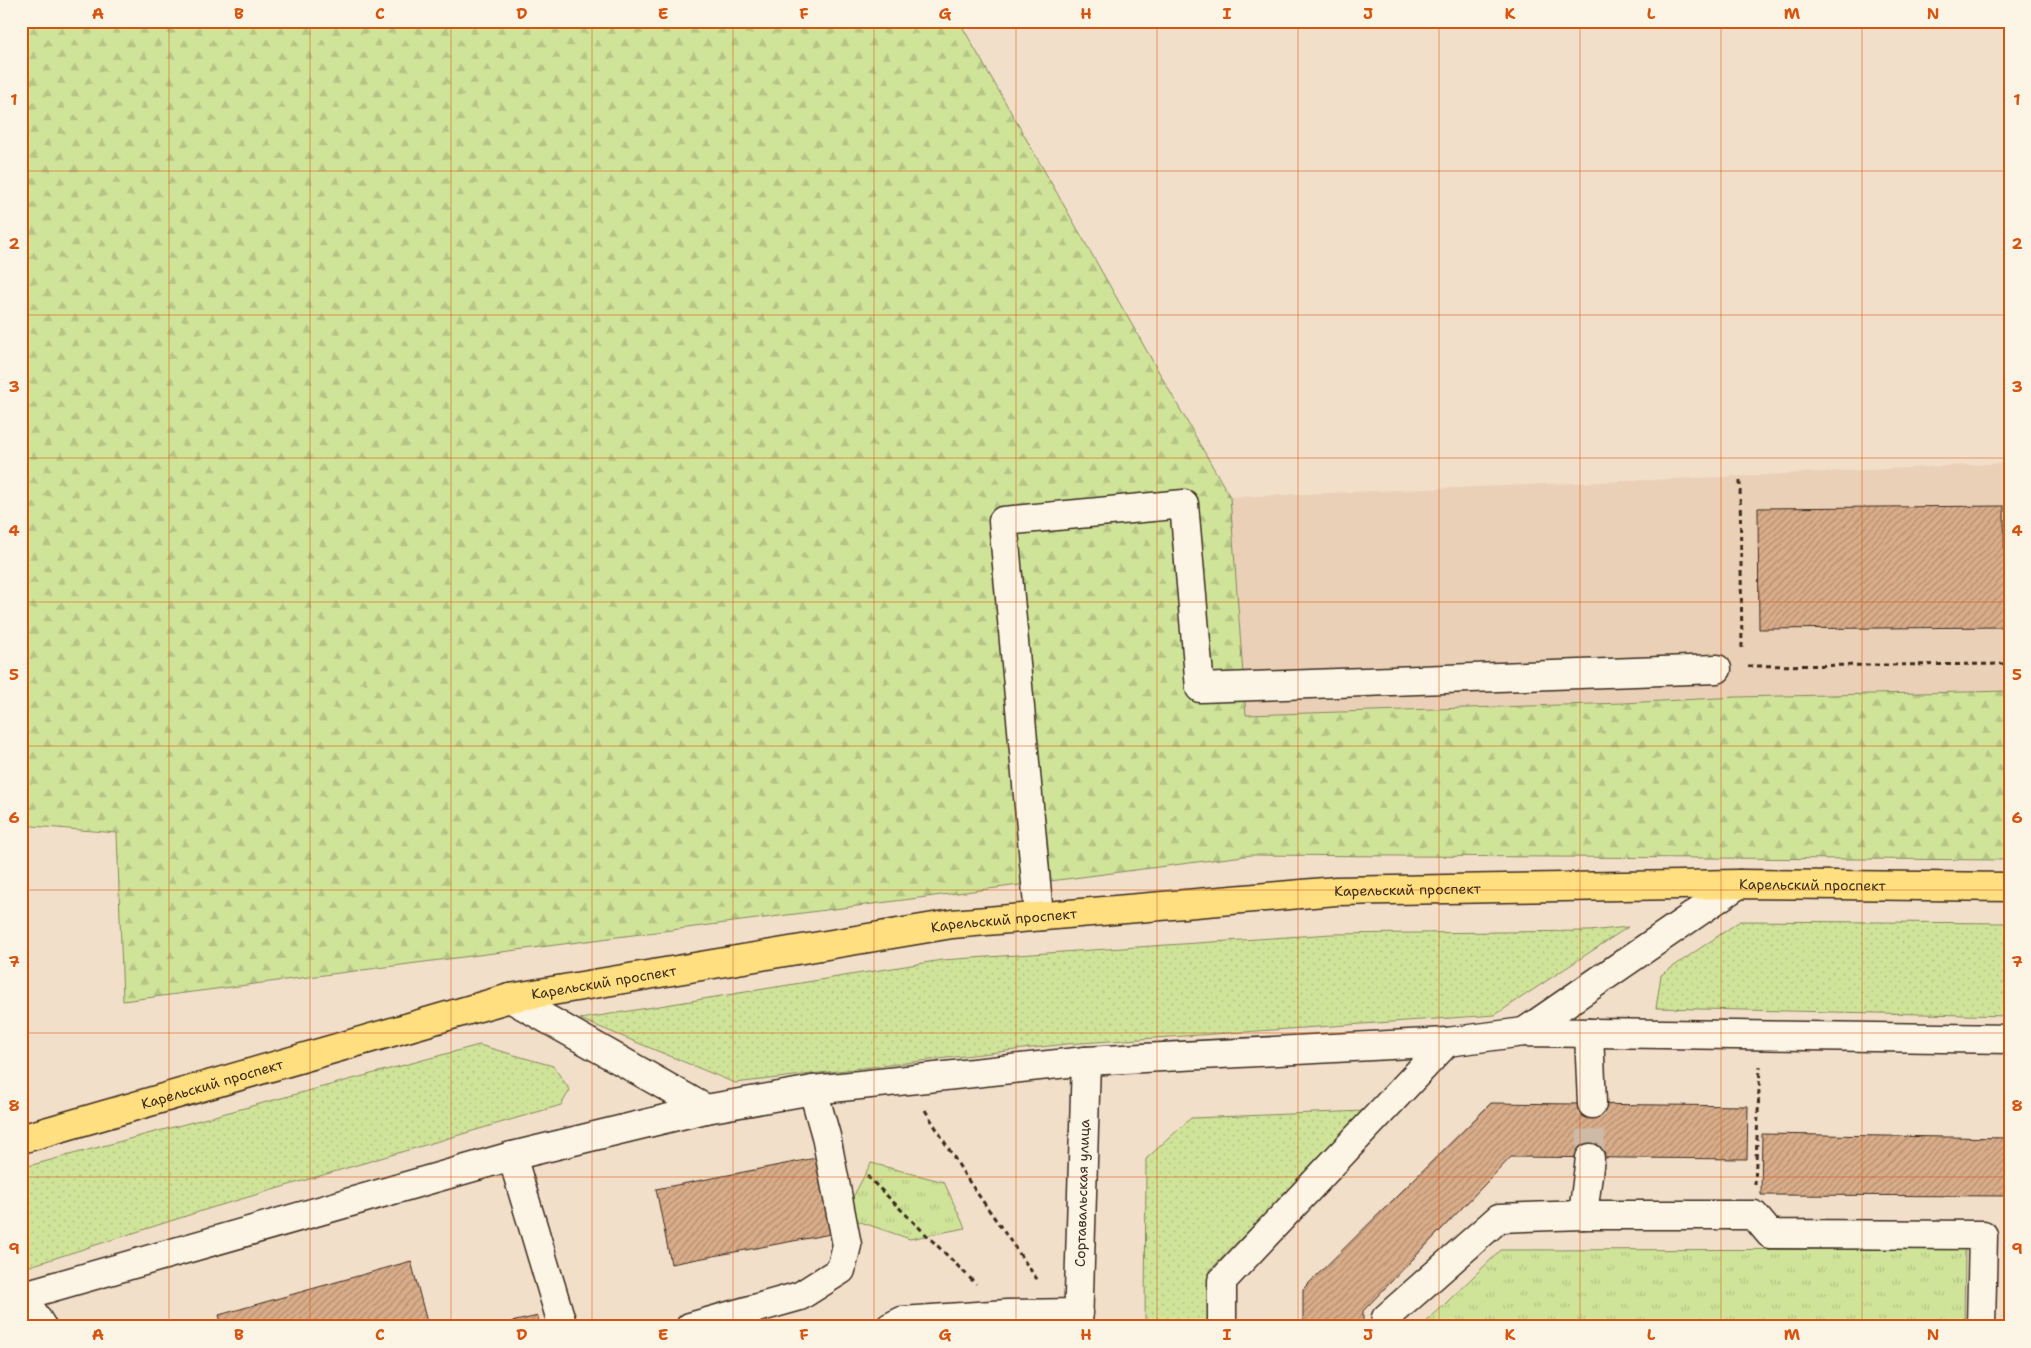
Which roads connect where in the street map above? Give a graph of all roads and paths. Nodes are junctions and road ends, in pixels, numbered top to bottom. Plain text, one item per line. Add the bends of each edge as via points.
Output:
1 (1740, 482) dead end
2 (1742, 656) dead end
3 (2010, 664) edge
4 (1729, 667) joint
5 (1739, 884) junction
6 (2010, 887) edge
7 (1040, 916) junction
8 (510, 998) junction
9 (1524, 1032) junction
10 (1588, 1033) junction
11 (1762, 1037) junction
12 (2010, 1039) edge
13 (1447, 1042) junction
14 (1086, 1061) junction
15 (907, 1080) junction
16 (813, 1090) junction
17 (1592, 1104) tunnel mouth
18 (706, 1109) junction
19 (21, 1139) edge
20 (512, 1156) junction
21 (1590, 1158) tunnel mouth
22 (861, 1171) dead end
23 (1583, 1215) junction
24 (1754, 1215) junction
25 (22, 1296) edge
26 (1007, 1314) junction
27 (1073, 1318) edge
28 (42, 1327) edge
29 (562, 1327) edge
30 (690, 1327) edge
31 (890, 1327) edge
32 (1222, 1327) edge
33 (1386, 1327) edge
34 (1981, 1327) edge

1 - 2 path
3 - 4 path
4 - 7 street via 1200,688 1184,504 1003,521
5 - 6 main road, Карельский проспект
5 - 7 main road, Карельский проспект via 1336,890
5 - 9 street
7 - 8 main road, Карельский проспект via 952,924
8 - 18 street
8 - 19 main road, Карельский проспект
9 - 10 street
9 - 13 street
10 - 11 street
10 - 17 street
11 - 12 street
11 - 24 path
13 - 14 street
13 - 32 street via 1222,1281
14 - 15 street
14 - 27 street, Сортавальская улица
15 - 16 street
15 - 27 path via 966,1177
16 - 18 street
16 - 30 street via 826,1136 847,1244 841,1270 800,1296
18 - 20 street
20 - 25 street
20 - 29 street
21 - 23 street
22 - 26 path
23 - 24 street
23 - 33 street via 1499,1218 1386,1318
24 - 34 street via 1770,1234 1983,1235
25 - 28 street
26 - 27 street
26 - 31 street via 902,1321

